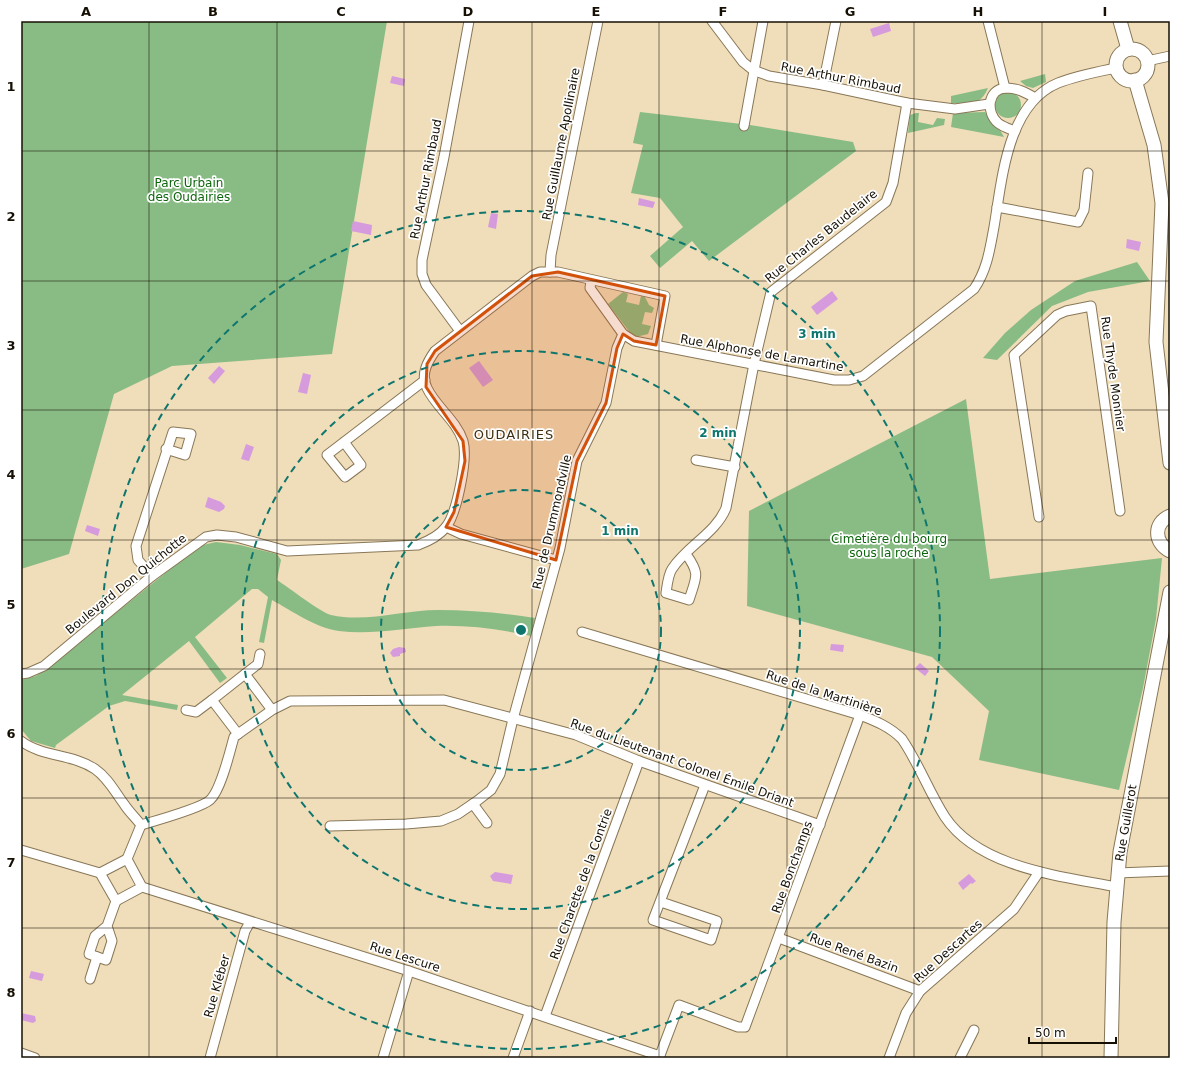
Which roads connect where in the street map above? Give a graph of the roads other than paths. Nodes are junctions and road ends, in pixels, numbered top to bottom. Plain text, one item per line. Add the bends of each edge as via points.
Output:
1 (469, 21) edge
2 (598, 21) edge
3 (712, 21) edge
4 (763, 21) edge
5 (836, 21) edge
6 (988, 21) edge
7 (1120, 21) edge
8 (1128, 49) junction
9 (1170, 56) edge
10 (1147, 61) junction
11 (1116, 68) junction
12 (753, 70) junction
13 (1135, 80) junction
14 (823, 85) junction
15 (1005, 88) junction
16 (1035, 98) junction
17 (907, 103) junction
18 (989, 104) junction
19 (744, 126) dead end
20 (1015, 132) junction
21 (1088, 173) dead end
22 (997, 208) junction
23 (550, 272) junction
24 (591, 281) junction
25 (460, 331) junction
26 (623, 334) junction
27 (656, 345) junction
28 (754, 364) junction
29 (425, 380) junction
30 (344, 442) dead end
31 (166, 449) dead end
32 (696, 460) dead end
33 (1170, 463) edge
34 (734, 467) junction
35 (1120, 511) dead end
36 (1170, 516) edge
37 (1039, 517) dead end
38 (446, 527) junction
39 (1170, 551) edge
40 (686, 554) junction
41 (556, 560) junction
42 (152, 576) junction
43 (1170, 592) edge
44 (582, 632) dead end
45 (260, 654) dead end
46 (21, 674) edge
47 (245, 674) junction
48 (212, 700) junction
49 (186, 710) dead end
50 (272, 710) junction
51 (860, 715) junction
52 (513, 719) junction
53 (238, 734) junction
54 (21, 740) edge
55 (639, 761) junction
56 (705, 785) junction
57 (473, 804) junction
58 (487, 823) dead end
59 (141, 825) junction
60 (820, 825) junction
61 (330, 826) dead end
62 (21, 850) edge
63 (127, 859) junction
64 (1170, 871) edge
65 (1039, 872) junction
66 (100, 873) junction
67 (1118, 873) junction
68 (142, 887) junction
69 (1116, 887) junction
70 (116, 901) junction
71 (661, 902) junction
72 (250, 922) junction
73 (107, 926) junction
74 (779, 938) junction
75 (97, 957) junction
76 (409, 971) junction
77 (90, 979) dead end
78 (920, 991) junction
79 (530, 1011) junction
80 (545, 1016) junction
81 (974, 1030) dead end
82 (21, 1054) edge
83 (963, 1055) edge
84 (660, 1057) edge
85 (35, 1058) edge
86 (210, 1058) edge
87 (383, 1058) edge
88 (513, 1058) edge
89 (889, 1058) edge
90 (1111, 1058) edge

1 - 25 street, Rue Arthur Rimbaud via 422,260 422,274 426,285
2 - 23 street, Rue Guillaume Apollinaire via 564,187
3 - 12 street, Rue Arthur Rimbaud via 743,62
4 - 12 street
5 - 14 street
6 - 15 street
7 - 8 street
8 - 10 street via 1140,51
8 - 11 street via 1118,56
9 - 10 street
10 - 13 street via 1145,73
11 - 13 street via 1123,78
11 - 16 street, Rue Alphonse de Lamartine via 1057,83
12 - 14 street, Rue Arthur Rimbaud via 769,76
12 - 19 street
13 - 33 street via 1154,145 1162,203 1156,342
14 - 17 street, Rue Arthur Rimbaud
15 - 16 street via 1020,89
15 - 18 street via 998,91
16 - 20 street, Rue Alphonse de Lamartine via 1024,112
17 - 18 street, Rue Arthur Rimbaud via 955,109
17 - 28 street, Rue Charles Baudelaire via 893,183 886,202 771,292
18 - 20 street via 990,112 998,123
20 - 22 street, Rue Alphonse de Lamartine
21 - 22 street via 1084,210 1078,222
22 - 28 street, Rue Alphonse de Lamartine via 983,276 974,290 863,376 849,380 834,380
23 - 24 street
23 - 25 street via 540,272 532,276
24 - 26 street via 590,288
24 - 27 street via 665,296
25 - 29 street via 435,351 426,364
26 - 27 street, Rue Alphonse de Lamartine via 634,341
26 - 41 street, Rue de Drummondville via 617,348 606,403 577,461
27 - 28 street, Rue Alphonse de Lamartine
28 - 34 street, Rue Charles Baudelaire
29 - 30 street
29 - 38 street, Boulevard Don Quichotte via 426,387 459,432 465,452 454,512
31 - 42 street via 136,546 138,560
32 - 34 street
34 - 40 street, Rue Charles Baudelaire via 723,516
35 - 37 street, Rue Thyde Monnier via 1091,306 1057,315 1014,355
36 - 39 street via 1161,522 1157,532 1160,543
38 - 41 street via 461,534
38 - 42 street, Boulevard Don Quichotte via 429,541 418,545 294,550 217,535 206,537
40 - 40 street, Rue Charles Baudelaire via 672,569 666,593 689,600 697,574
41 - 52 street, Rue de Drummondville
42 - 46 street, Boulevard Don Quichotte via 44,666
43 - 67 street, Rue Guillerot
44 - 51 street, Rue de la Martinière
45 - 47 street via 258,664
47 - 48 street
47 - 50 street
48 - 49 street via 196,712
48 - 53 street
50 - 52 street, Rue du Lieutenant Colonel Émile Driant via 290,701 444,700
50 - 53 street
51 - 60 street, Rue Bonchamps
51 - 65 street, Rue de la Martinière via 883,724 902,739 945,816 965,838 992,855
52 - 55 street, Rue du Lieutenant Colonel Émile Driant via 576,735
52 - 57 street, Rue de Drummondville via 500,774 491,790
53 - 59 street via 234,737 223,776 210,800 184,812
54 - 59 street via 45,753 80,762 95,769 111,784
55 - 56 street, Rue du Lieutenant Colonel Émile Driant
55 - 80 street, Rue Charette de la Contrie
56 - 60 street, Rue du Lieutenant Colonel Émile Driant
56 - 71 street
57 - 58 street
57 - 61 street, Rue de Drummondville via 441,821
59 - 63 street
60 - 74 street, Rue Bonchamps
62 - 66 street
63 - 66 street
63 - 68 street
64 - 67 street
65 - 69 street, Rue de la Martinière
65 - 78 street, Rue Descartes via 1014,909
66 - 70 street
67 - 69 street, Rue Guillerot
68 - 70 street
68 - 72 street, Rue Lescure via 240,916
69 - 90 street, Rue Guillerot
70 - 73 street
71 - 71 street via 653,920 711,940 717,921
72 - 76 street, Rue Lescure
72 - 86 street, Rue Kléber via 241,945
73 - 75 street via 95,936 89,954
73 - 75 street via 112,941 106,960
74 - 78 street, Rue René Bazin
74 - 84 street, Rue Bonchamps via 745,1027 679,1004
75 - 77 street
76 - 79 street, Rue Lescure
76 - 87 street
78 - 89 street, Rue Descartes via 906,1013
79 - 80 street, Rue Lescure
79 - 88 street
80 - 84 street, Rue Lescure
81 - 83 street
82 - 85 street

